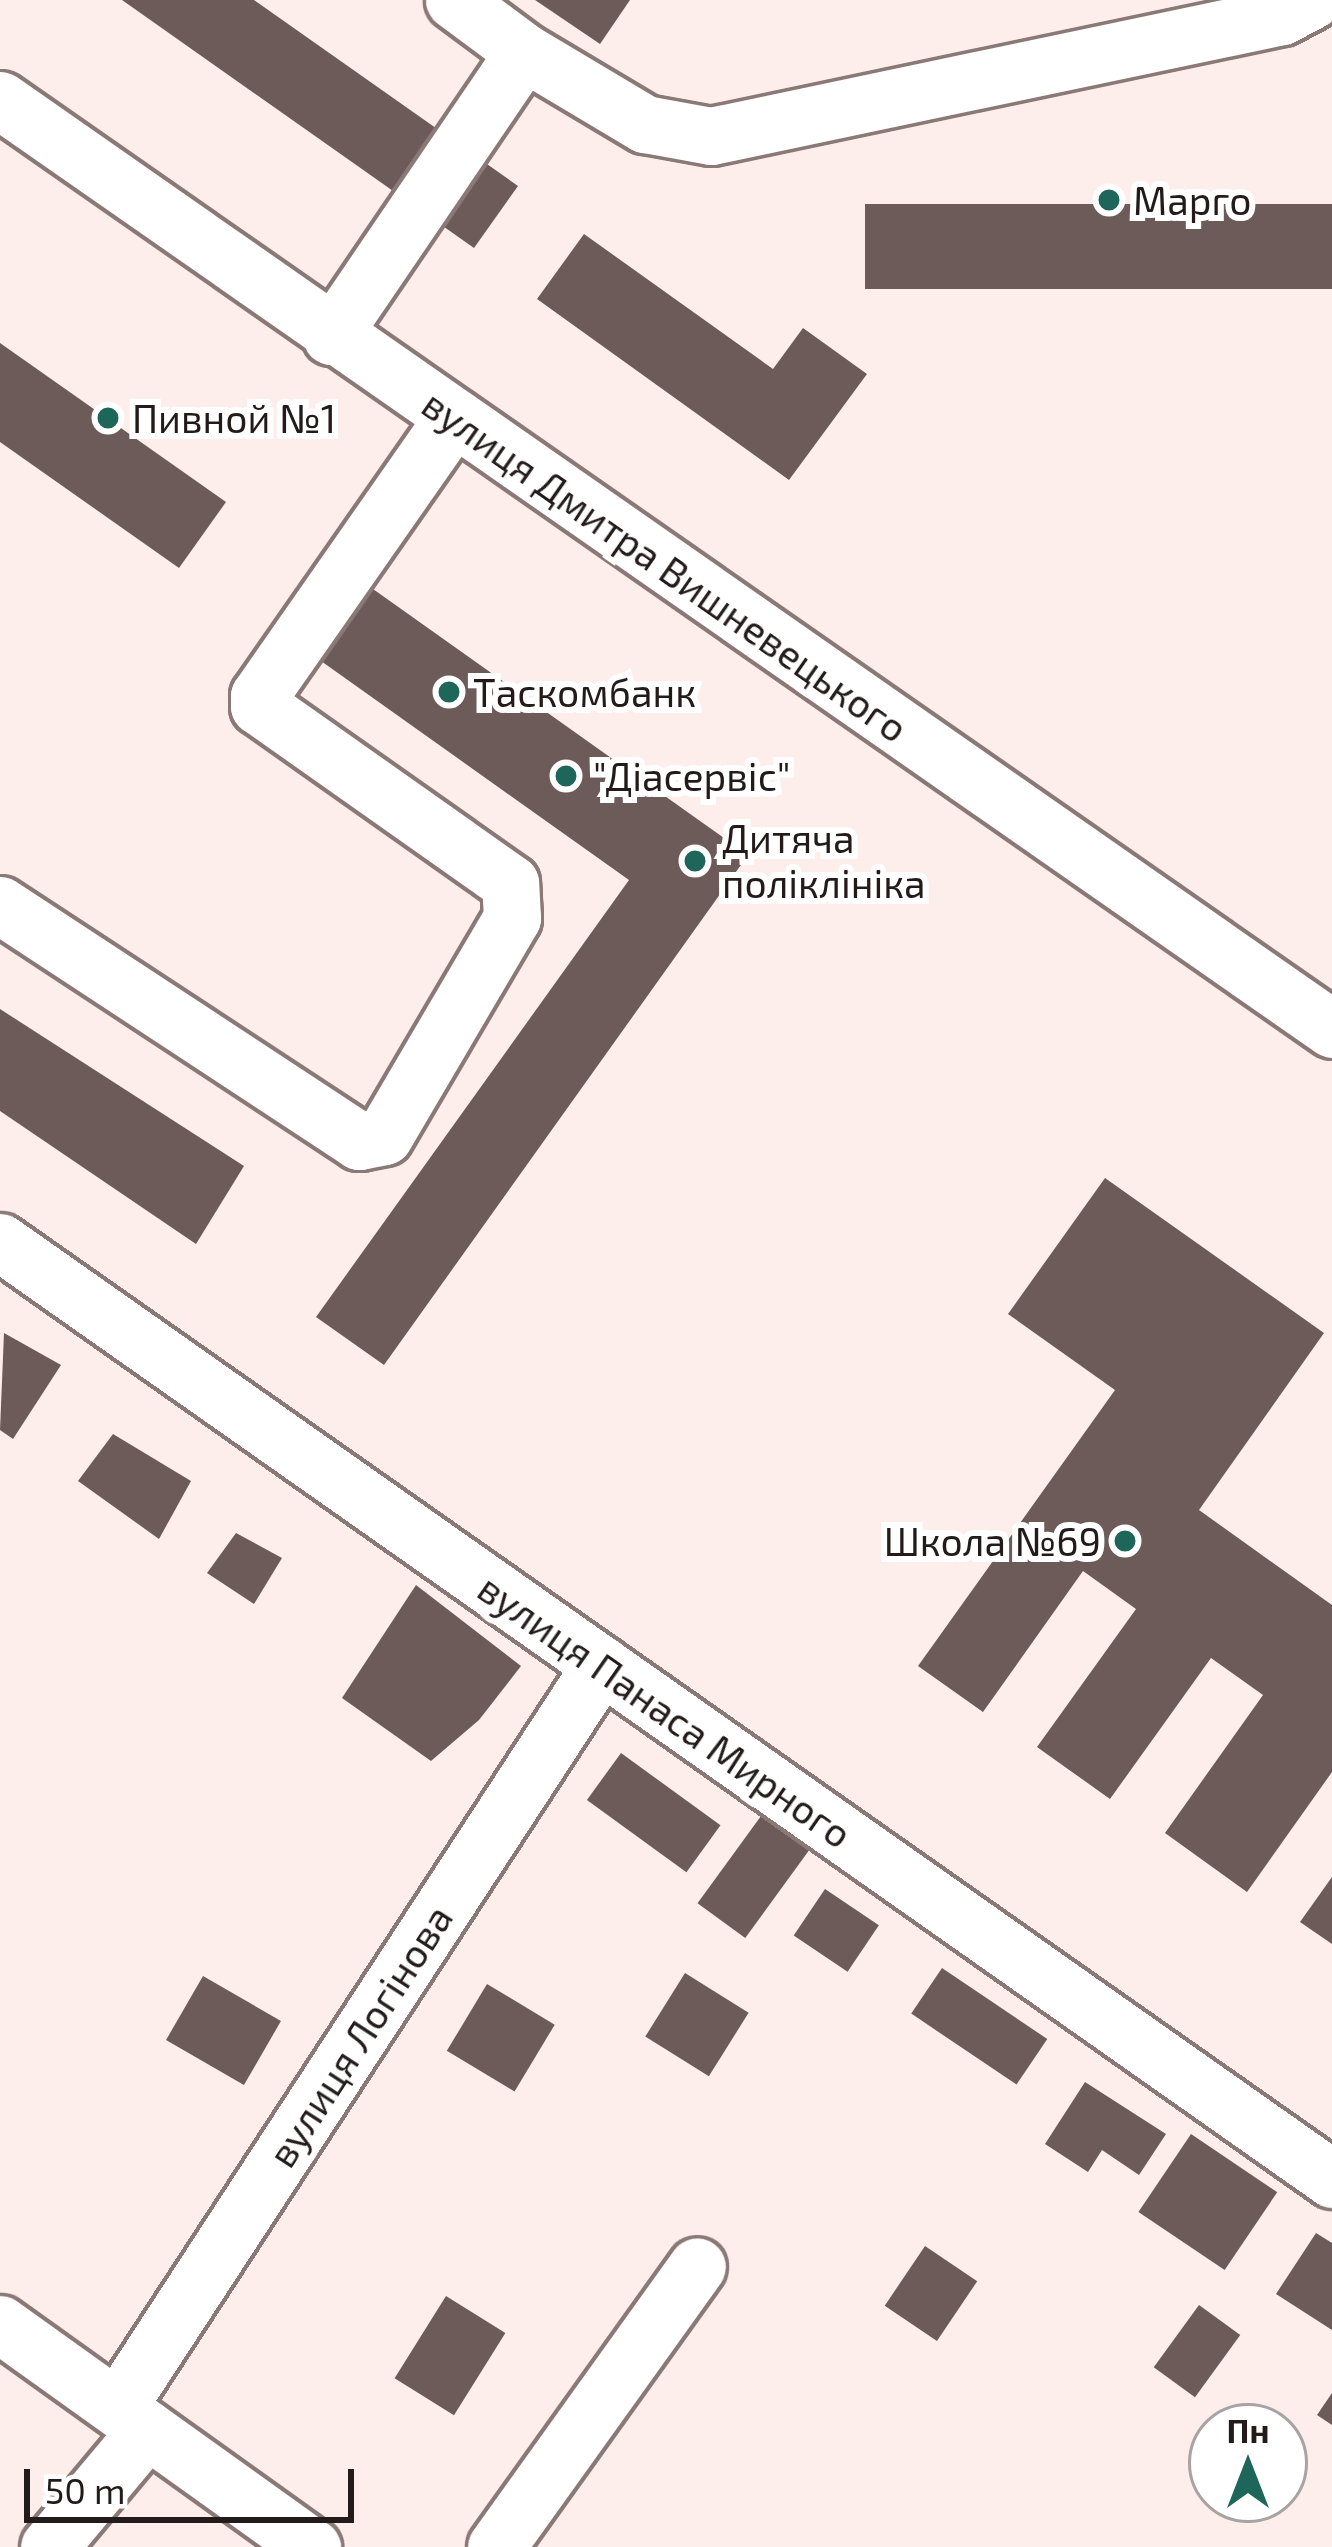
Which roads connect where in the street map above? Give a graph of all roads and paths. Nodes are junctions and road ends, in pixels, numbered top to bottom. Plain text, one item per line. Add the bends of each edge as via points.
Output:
1 (454, 0) edge
2 (1312, 0) edge
3 (524, 52) junction
4 (0, 100) edge
5 (331, 336) junction
6 (452, 419) junction
7 (0, 904) edge
8 (1332, 1029) edge
9 (0, 1242) edge
10 (601, 1665) junction
11 (1332, 2179) edge
12 (697, 2266) dead end
13 (0, 2324) edge
14 (132, 2418) junction
15 (49, 2547) edge
16 (312, 2547) edge
17 (496, 2547) edge

1 - 3 street
2 - 3 street via 1282,16 711,136 645,124
3 - 5 street
4 - 5 street, вулиця Дмитра Вишневецького
5 - 6 street, вулиця Дмитра Вишневецького
6 - 7 street via 259,696 259,706 509,883 512,918 384,1136 359,1141
6 - 8 street, вулиця Дмитра Вишневецького
9 - 10 street, вулиця Панаса Мирного
10 - 11 street, вулиця Панаса Мирного
10 - 14 street, вулиця Логінова
12 - 17 street
13 - 14 street
14 - 15 street, вулиця Логінова
14 - 16 street

